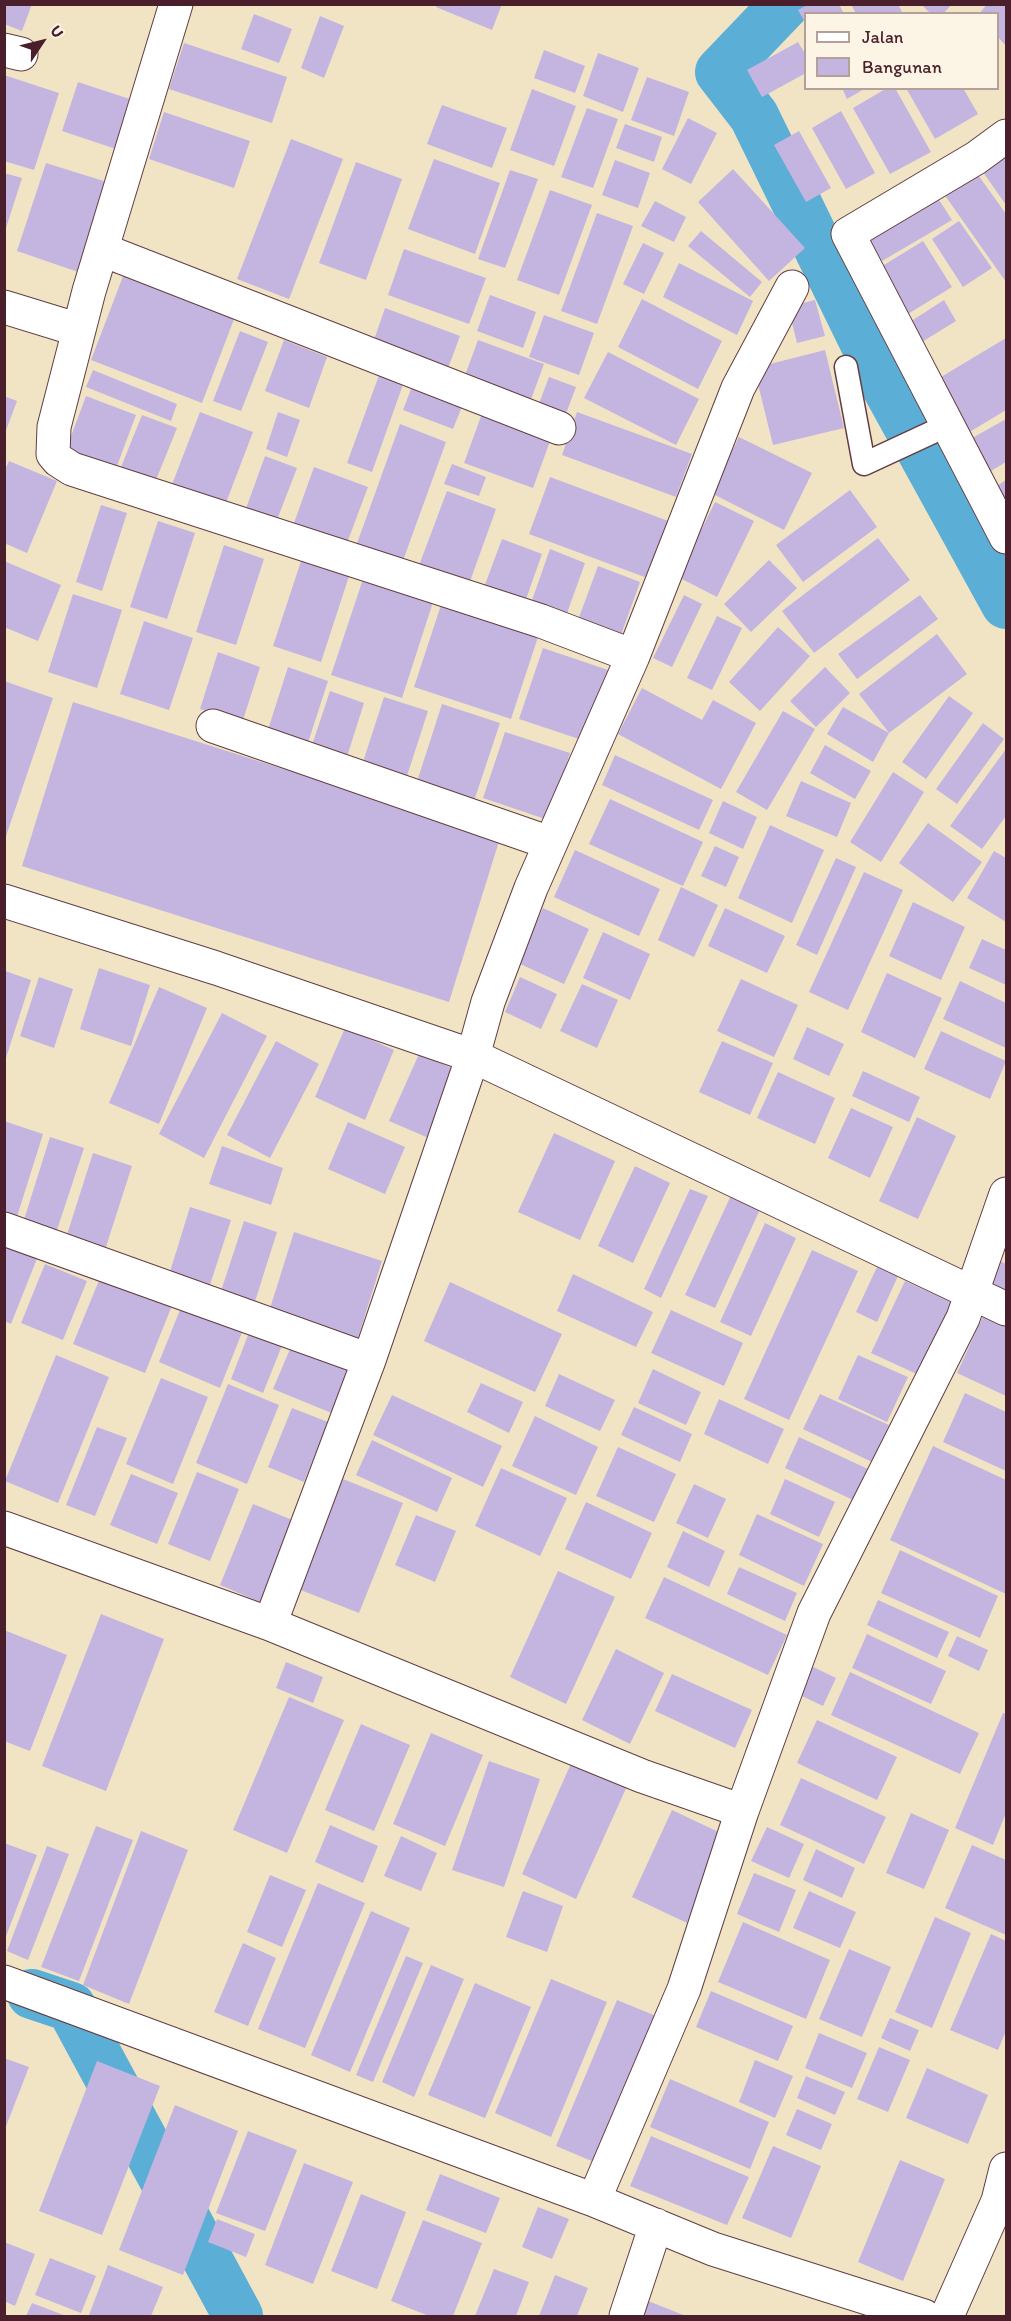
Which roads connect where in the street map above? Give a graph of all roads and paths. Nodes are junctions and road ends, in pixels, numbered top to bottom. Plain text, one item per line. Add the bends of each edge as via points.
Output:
1 (176, 4) edge
2 (1006, 136) edge
3 (103, 250) junction
4 (792, 287) dead end
5 (4, 307) edge
6 (79, 330) junction
7 (846, 367) dead end
8 (948, 425) junction
9 (559, 428) dead end
10 (1006, 537) edge
11 (633, 656) junction
12 (213, 726) dead end
13 (550, 843) junction
14 (4, 901) edge
15 (474, 1056) junction
16 (1006, 1194) edge
17 (4, 1229) edge
18 (973, 1293) junction
19 (1006, 1309) edge
20 (369, 1360) junction
21 (4, 1528) edge
22 (270, 1624) junction
23 (742, 1811) junction
24 (4, 1982) edge
25 (1006, 2169) edge
26 (594, 2200) junction
27 (656, 2225) junction
28 (626, 2316) edge
29 (924, 2316) edge
30 (947, 2316) edge

1 - 3 street
2 - 8 street via 848,234
3 - 6 street
3 - 9 street
4 - 11 street via 738,388
5 - 6 street
6 - 11 street via 52,443 53,454 63,466 542,621
7 - 8 lane via 864,464
8 - 10 street
11 - 13 street
12 - 13 street
13 - 15 street via 488,1002
14 - 15 street
15 - 18 street
15 - 20 street
16 - 18 street
17 - 20 street
18 - 19 street
18 - 23 street via 814,1614
20 - 22 street
21 - 22 street
22 - 23 street via 642,1776
23 - 26 street via 684,1989
24 - 26 street
25 - 30 street via 998,2200
26 - 27 street
27 - 28 street
27 - 29 street via 713,2249

